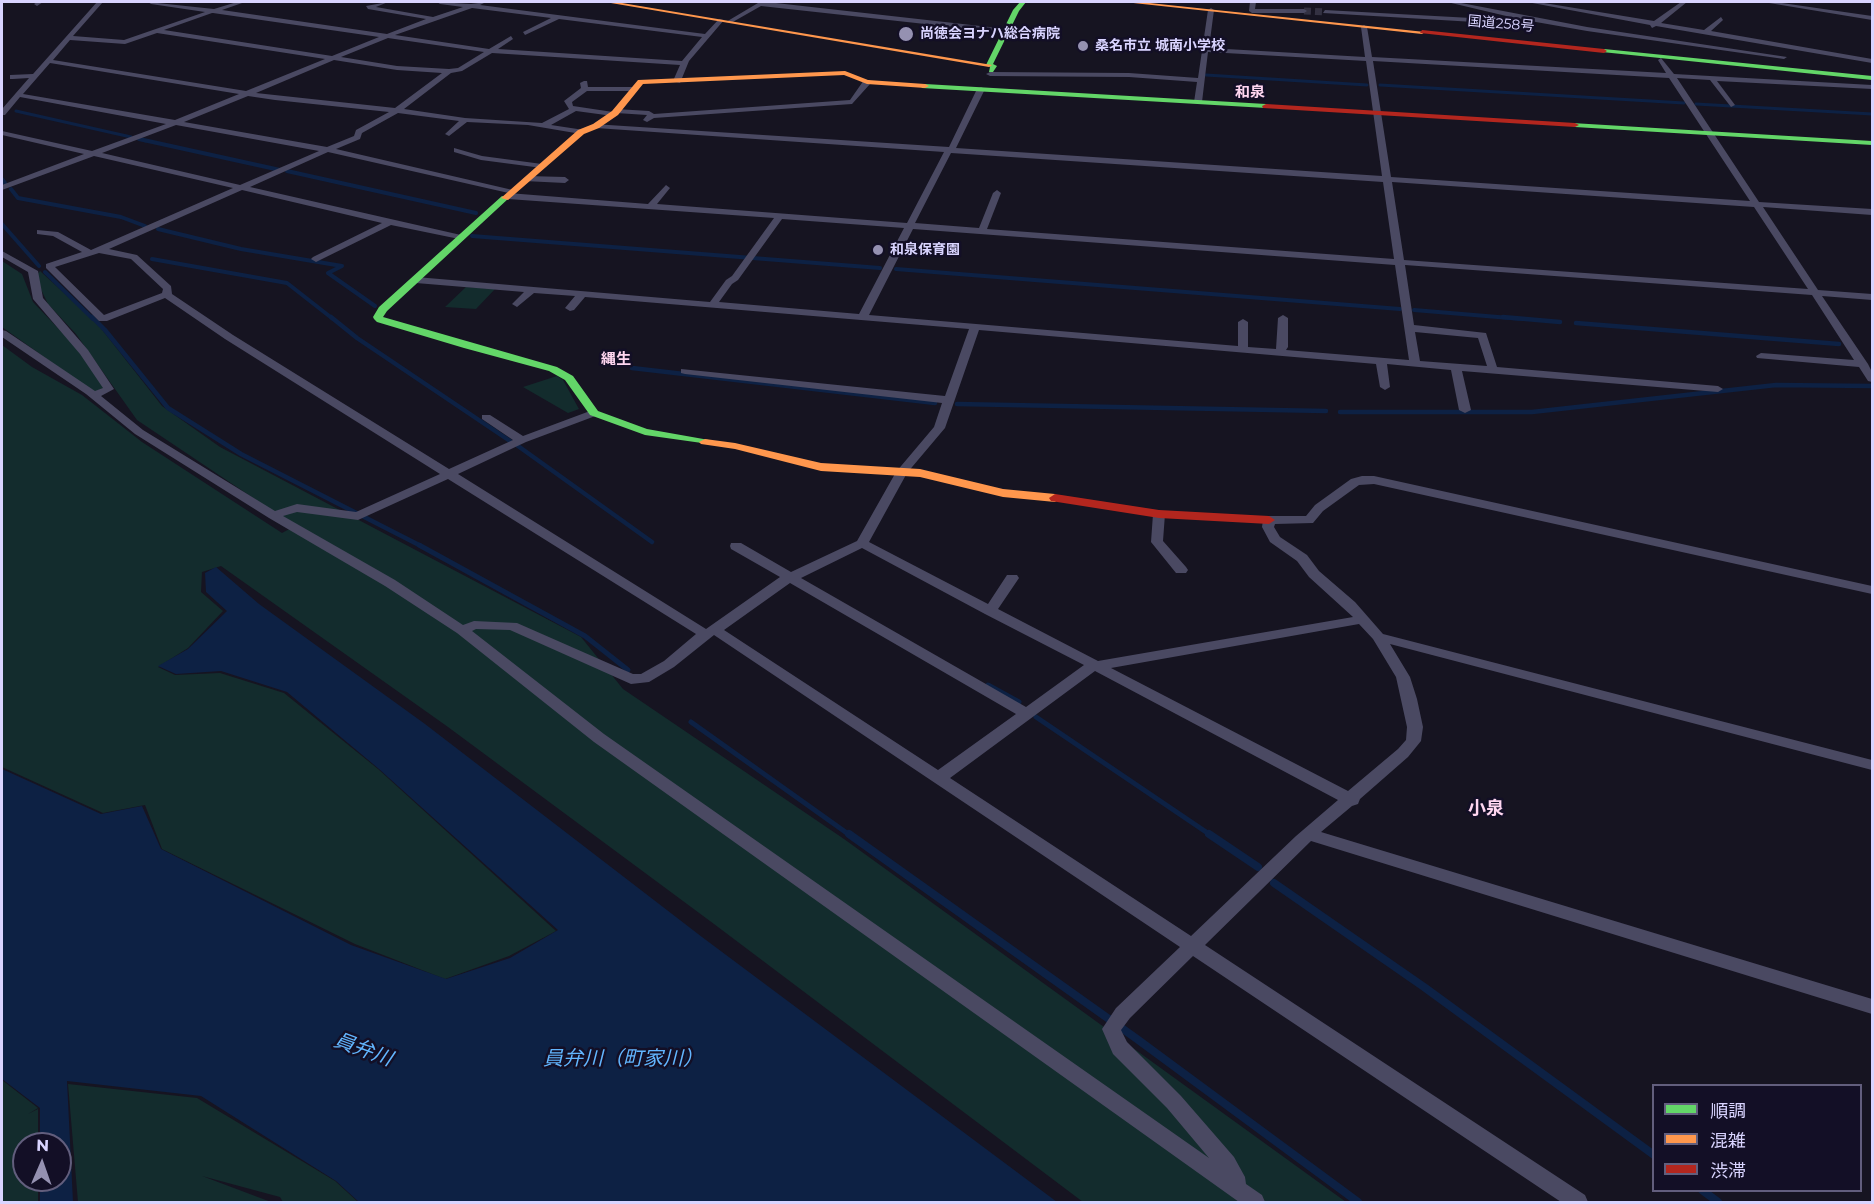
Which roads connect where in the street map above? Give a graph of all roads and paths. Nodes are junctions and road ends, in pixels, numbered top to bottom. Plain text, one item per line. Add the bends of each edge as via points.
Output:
1 (100, 2) edge
2 (151, 2) edge
3 (242, 2) edge
4 (385, 2) edge
5 (440, 2) edge
6 (483, 2) edge
7 (608, 2) edge
8 (828, 2) edge
9 (1023, 2) edge
10 (1126, 2) edge
11 (1163, 2) edge
12 (1450, 2) edge
13 (1530, 2) edge
14 (1562, 2) edge
15 (1684, 2) edge
16 (1766, 2) edge
17 (1775, 2) edge
18 (762, 3) edge
19 (1586, 5) dead end
20 (469, 6) junction
21 (1253, 6) edge
22 (1555, 6) junction
23 (1611, 8) dead end
24 (814, 10) junction
25 (1211, 10) junction
26 (1578, 10) junction
27 (214, 11) junction
28 (1304, 12) tunnel mouth
29 (1325, 12) tunnel mouth
30 (1603, 14) junction
31 (558, 17) junction
32 (1362, 18) junction
33 (1872, 18) edge
34 (434, 19) junction
35 (1721, 19) dead end
36 (725, 21) junction
37 (1549, 23) junction
38 (1656, 23) junction
39 (156, 31) junction
40 (1007, 31) junction
41 (1706, 32) junction
42 (525, 33) dead end
43 (389, 36) junction
44 (707, 36) junction
45 (1466, 37) junction
46 (1503, 37) junction
47 (1637, 37) junction
48 (68, 38) junction
49 (511, 38) dead end
50 (1793, 47) junction
51 (1205, 50) junction
52 (1654, 50) junction
53 (491, 51) junction
54 (334, 58) junction
55 (1370, 59) junction
56 (48, 61) junction
57 (1872, 61) edge
58 (684, 63) junction
59 (1784, 66) junction
60 (989, 69) junction
61 (449, 71) junction
62 (34, 76) junction
63 (1671, 76) junction
64 (13, 77) dead end
65 (1712, 78) junction
66 (1872, 79) edge
67 (1202, 80) junction
68 (677, 81) junction
69 (867, 82) junction
70 (634, 89) junction
71 (981, 89) junction
72 (246, 94) junction
73 (19, 95) junction
74 (2, 96) edge
75 (1198, 102) junction
76 (1731, 105) dead end
77 (575, 109) junction
78 (396, 111) junction
79 (614, 112) junction
80 (2, 113) edge
81 (1377, 113) junction
82 (652, 116) junction
83 (465, 120) junction
84 (175, 123) junction
85 (544, 125) junction
86 (596, 126) junction
87 (633, 130) junction
88 (581, 132) junction
89 (2, 133) edge
90 (1710, 133) junction
91 (449, 134) dead end
92 (1872, 143) edge
93 (328, 150) junction
94 (458, 150) dead end
95 (949, 151) junction
96 (93, 154) junction
97 (542, 166) junction
98 (527, 179) junction
99 (565, 180) dead end
100 (1387, 180) junction
101 (2, 188) edge
102 (243, 188) junction
103 (666, 188) dead end
104 (511, 193) junction
105 (997, 193) dead end
106 (1758, 205) junction
107 (651, 206) junction
108 (1872, 212) edge
109 (780, 216) junction
110 (390, 222) junction
111 (910, 225) junction
112 (982, 231) junction
113 (39, 232) dead end
114 (461, 238) junction
115 (94, 251) junction
116 (2, 254) edge
117 (316, 259) dead end
118 (1399, 261) junction
119 (49, 266) junction
120 (33, 271) junction
121 (416, 280) junction
122 (531, 290) junction
123 (1815, 292) junction
124 (583, 294) junction
125 (166, 295) junction
126 (1872, 297) edge
127 (517, 304) dead end
128 (713, 304) junction
129 (570, 308) dead end
130 (863, 317) junction
131 (1283, 318) dead end
132 (1243, 322) dead end
133 (975, 327) junction
134 (1409, 328) junction
135 (2, 333) edge
136 (1243, 349) junction
137 (1279, 352) junction
138 (1761, 356) dead end
139 (1382, 361) junction
140 (1415, 364) junction
141 (1863, 364) junction
142 (1456, 368) junction
143 (1491, 369) junction
144 (685, 371) dead end
145 (1872, 379) edge
146 (1385, 387) dead end
147 (1718, 389) dead end
148 (93, 395) junction
149 (948, 400) junction
150 (1465, 410) dead end
151 (594, 413) junction
152 (486, 417) dead end
153 (522, 440) junction
154 (902, 472) junction
155 (449, 475) junction
156 (1159, 514) junction
157 (273, 515) junction
158 (1269, 520) junction
159 (862, 543) junction
160 (736, 546) dead end
161 (1181, 570) dead end
162 (789, 577) junction
163 (1012, 578) dead end
164 (1872, 590) edge
165 (990, 611) junction
166 (1363, 619) junction
167 (462, 630) junction
168 (710, 632) junction
169 (1378, 638) junction
170 (1096, 666) junction
171 (1027, 714) junction
172 (1872, 765) edge
173 (939, 778) junction
174 (1352, 800) junction
175 (1310, 835) junction
176 (1193, 946) junction
177 (1872, 1007) edge
178 (1236, 1189) junction
179 (1256, 1203) edge
180 (1578, 1203) edge

1 - 48 street
2 - 27 street
3 - 27 street
4 - 34 street via 368,7
5 - 20 street
6 - 20 street
7 - 36 main road
8 - 24 street
9 - 40 main road
10 - 25 main road, 国道258号
11 - 21 main road, 国道258号
12 - 37 street
13 - 22 street
14 - 22 street
15 - 38 street
16 - 17 street
17 - 33 street
18 - 24 street
18 - 36 street
19 - 26 street
20 - 31 street
20 - 34 street
21 - 28 street
21 - 32 main road, 国道258号
22 - 26 street
23 - 30 street
24 - 40 street
25 - 32 main road, 国道258号
25 - 51 street
26 - 30 street
27 - 39 street
27 - 43 street
29 - 32 street
30 - 38 street
31 - 42 street
31 - 44 street
32 - 37 street
32 - 45 main road, 国道258号
32 - 46 main road, 国道258号
32 - 55 street
34 - 43 street
35 - 41 street
36 - 44 street
36 - 60 main road
37 - 47 street
38 - 41 street
38 - 47 street
39 - 48 street via 125,42
39 - 54 street
40 - 60 main road
41 - 50 street
43 - 53 street
43 - 54 street
44 - 58 street
45 - 52 main road
45 - 66 main road, 国道258号
46 - 52 main road
46 - 66 main road, 国道258号
47 - 52 street
48 - 56 street
49 - 53 street
50 - 57 street
50 - 59 street
51 - 55 street
51 - 67 street
52 - 59 main road
52 - 63 street
53 - 58 street
53 - 61 street via 460,70
54 - 61 street
54 - 72 street
55 - 63 street
55 - 81 street
56 - 62 street
56 - 72 street
58 - 68 street
59 - 66 main road
60 - 67 street
60 - 71 main road
61 - 78 street
62 - 64 street
62 - 73 street
63 - 65 street
63 - 90 street
65 - 66 street
65 - 76 street
67 - 75 street
68 - 69 main road via 845,73
68 - 70 main road via 641,82
69 - 71 main road
69 - 82 street via 852,102
70 - 77 street via 584,86 568,101
70 - 79 main road
71 - 75 main road
71 - 95 street
72 - 78 street
72 - 84 street
73 - 74 street
73 - 80 street
73 - 84 street
75 - 81 main road
77 - 79 street
77 - 85 street
78 - 83 street
78 - 93 street via 359,132 357,137
79 - 82 street
79 - 86 main road
81 - 90 main road
81 - 100 street
82 - 87 street
83 - 85 street
83 - 91 street
84 - 93 street
84 - 96 street
85 - 88 street
86 - 87 street
86 - 88 main road
87 - 95 street
88 - 97 main road
89 - 96 street
90 - 92 main road
90 - 106 street
93 - 102 street
93 - 104 street
94 - 97 street via 481,158
95 - 100 street
95 - 111 street
96 - 101 street
96 - 102 street
97 - 98 main road
98 - 99 street
98 - 104 main road
100 - 106 street
100 - 118 street
102 - 110 street
102 - 115 street
103 - 107 street
104 - 107 street
104 - 114 main road
105 - 112 street
106 - 108 street
106 - 123 street
107 - 109 street
109 - 111 street
109 - 128 street
110 - 114 street
110 - 117 street
111 - 112 street
111 - 130 street
112 - 118 street
113 - 115 street via 55,234
114 - 121 main road
115 - 119 street
115 - 125 street via 134,257 168,288
116 - 120 street
118 - 123 street
118 - 134 street
119 - 120 street
119 - 125 street via 103,320
120 - 148 street via 38,299 84,352 109,389
121 - 122 street
121 - 151 main road via 382,309 378,316 381,320 553,369 569,378
122 - 124 street
122 - 127 street
123 - 126 street
123 - 141 street
124 - 128 street
124 - 129 street
125 - 155 street
128 - 130 street
130 - 133 street
131 - 137 street via 1283,347
132 - 136 street
133 - 136 street
133 - 149 street
134 - 140 street
134 - 143 street via 1482,335
135 - 148 street
136 - 137 street
137 - 139 street
138 - 141 street
139 - 140 street
139 - 146 street
140 - 142 street
141 - 145 street
142 - 143 street
142 - 150 street
143 - 147 street
144 - 149 street
148 - 157 street via 139,432
149 - 154 street via 939,428
151 - 153 street
151 - 154 main road via 666,437 735,446 821,467
152 - 153 street
153 - 155 street
154 - 156 main road via 1003,493
154 - 159 street
155 - 157 street via 362,514 297,508
155 - 168 street
156 - 158 main road
156 - 161 street via 1157,542
157 - 167 street
158 - 164 street via 1309,520 1319,508 1355,483 1374,480
158 - 166 street via 1268,527 1275,539 1302,558
159 - 162 street
159 - 165 street
160 - 162 street
162 - 168 street
162 - 171 street
163 - 165 street
165 - 170 street
166 - 169 street
166 - 170 street
167 - 168 street via 474,626 512,626 631,680 644,679 669,664
167 - 178 street via 599,738
168 - 173 street
169 - 172 street
169 - 174 street via 1403,677 1415,727 1413,741
170 - 171 street via 1086,669
170 - 174 street
171 - 173 street
173 - 176 street
174 - 175 street
175 - 176 street
175 - 177 street
176 - 178 street via 1114,1025 1114,1039 1227,1164 1235,1177
176 - 180 street
178 - 179 street

